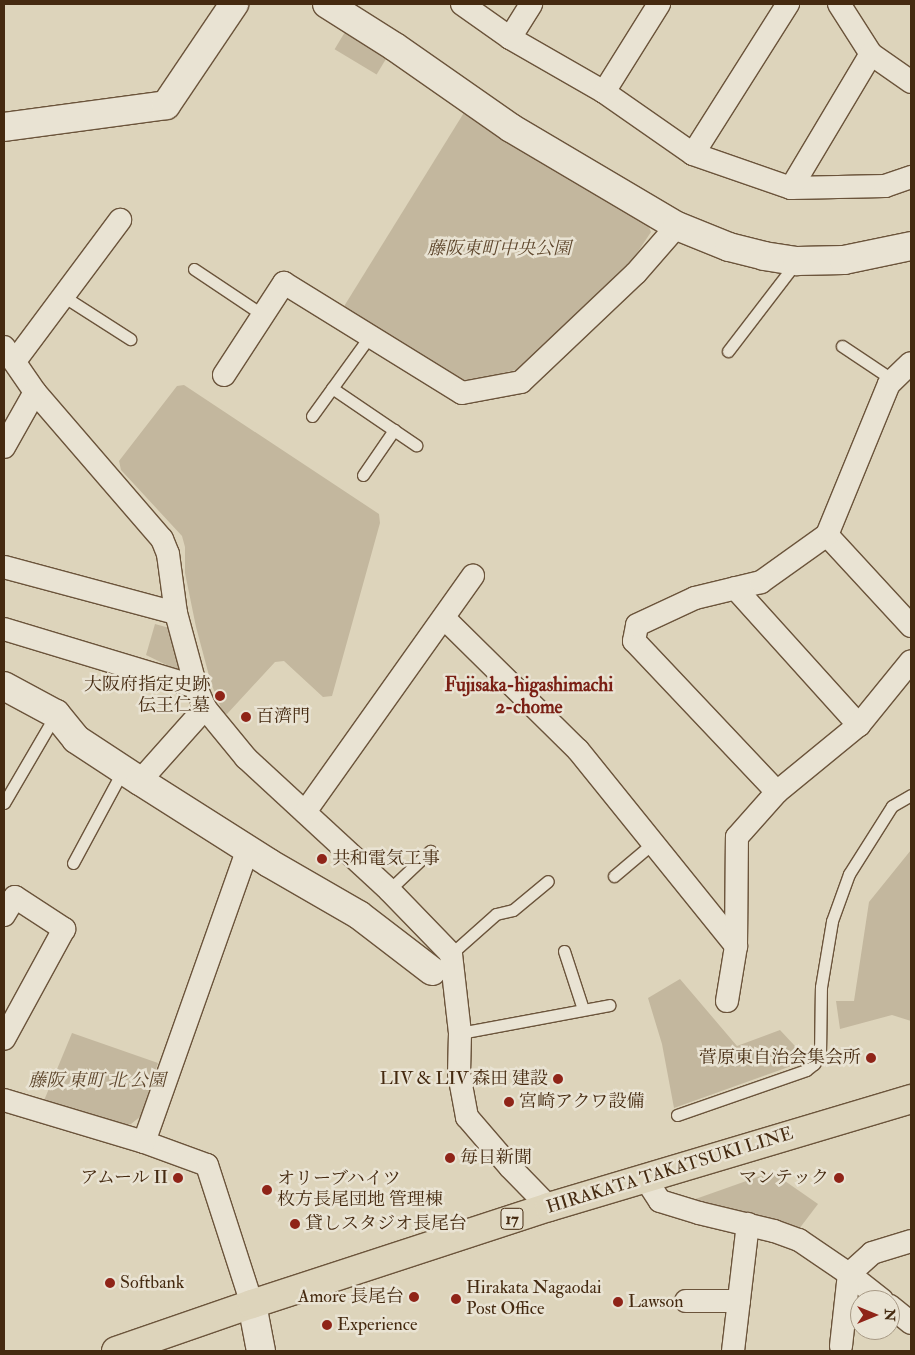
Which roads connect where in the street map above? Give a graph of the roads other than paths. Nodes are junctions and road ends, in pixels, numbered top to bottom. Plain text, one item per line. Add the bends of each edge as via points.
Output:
1 (234, 4) edge
2 (327, 4) edge
3 (462, 4) edge
4 (532, 4) edge
5 (659, 4) edge
6 (788, 4) edge
7 (839, 4) edge
8 (510, 38) junction
9 (871, 54) junction
10 (911, 82) edge
11 (604, 92) junction
12 (4, 127) edge
13 (693, 154) junction
14 (911, 177) edge
15 (791, 188) junction
16 (120, 220) dead end
17 (677, 226) junction
18 (911, 246) edge
19 (797, 261) junction
20 (194, 269) dead end
21 (63, 296) junction
22 (263, 315) junction
23 (370, 336) junction
24 (130, 339) dead end
25 (842, 346) dead end
26 (728, 351) dead end
27 (9, 354) edge
28 (911, 363) edge
29 (224, 375) dead end
30 (893, 380) junction
31 (332, 388) junction
32 (35, 392) junction
33 (312, 416) dead end
34 (394, 430) junction
35 (416, 445) dead end
36 (4, 447) edge
37 (362, 475) dead end
38 (827, 535) junction
39 (4, 567) edge
40 (473, 576) dead end
41 (735, 588) junction
42 (176, 613) junction
43 (444, 618) junction
44 (911, 626) edge
45 (4, 629) edge
46 (911, 661) edge
47 (4, 686) edge
48 (196, 687) junction
49 (205, 708) junction
50 (56, 714) junction
51 (859, 726) junction
52 (132, 775) junction
53 (777, 792) junction
54 (911, 795) edge
55 (4, 803) edge
56 (305, 812) junction
57 (653, 843) junction
58 (248, 849) junction
59 (430, 851) dead end
60 (73, 863) dead end
61 (614, 876) dead end
62 (548, 881) dead end
63 (389, 890) junction
64 (4, 915) edge
65 (736, 946) junction
66 (564, 951) dead end
67 (441, 962) junction
68 (727, 1000) dead end
69 (609, 1005) dead end
70 (583, 1010) junction
71 (460, 1032) junction
72 (4, 1039) edge
73 (911, 1099) edge
74 (4, 1100) edge
75 (677, 1115) dead end
76 (144, 1142) junction
77 (645, 1178) junction
78 (549, 1207) junction
79 (748, 1224) junction
80 (911, 1241) edge
81 (849, 1274) junction
82 (869, 1290) edge
83 (686, 1301) dead end
84 (738, 1301) junction
85 (252, 1304) junction
86 (900, 1314) edge
87 (911, 1323) edge
88 (841, 1346) dead end
89 (116, 1351) edge
90 (261, 1351) edge
91 (733, 1351) edge

1 - 12 street via 166,105
2 - 17 street via 395,46 511,128
3 - 8 street
4 - 8 street
5 - 11 street
6 - 13 street
7 - 9 street
8 - 11 street
9 - 10 street
9 - 15 street
11 - 13 street
13 - 15 street
14 - 15 street via 885,186
16 - 21 street
17 - 19 street via 729,247
17 - 23 street via 636,273 521,382 462,393
18 - 19 street via 844,260
19 - 26 lane
20 - 22 lane
21 - 24 lane
21 - 27 street
22 - 23 street via 284,283
22 - 29 street
23 - 31 lane
25 - 30 lane
27 - 32 street
28 - 30 street
30 - 38 street via 888,384
31 - 33 lane
31 - 34 lane
32 - 36 street
32 - 42 street via 162,539 168,554
34 - 35 lane
34 - 37 lane
38 - 41 street via 761,582
38 - 44 street
39 - 42 street
40 - 43 street
41 - 51 street
41 - 53 street via 695,598 637,625 634,642
42 - 48 street
43 - 56 street
43 - 57 street via 578,750
45 - 48 street
46 - 51 street
47 - 50 street
48 - 49 street
49 - 52 street
49 - 56 street via 246,758
50 - 52 street via 76,739
50 - 55 lane
51 - 53 street
52 - 58 street
52 - 60 lane
53 - 65 street via 737,837
54 - 75 lane via 892,806 849,874 832,920 821,987 820,1055 814,1064 806,1070
56 - 63 street
57 - 61 lane
57 - 65 street
58 - 67 street
58 - 76 street
59 - 63 lane
62 - 67 lane via 513,910 496,914
63 - 67 street
64 - 72 street via 15,897 64,928
65 - 68 street
66 - 70 lane
67 - 71 street
69 - 70 lane
70 - 71 lane
71 - 78 street via 459,1074 467,1117
73 - 77 main road, HIRAKATA TAKATSUKI LINE / 17
74 - 76 street
76 - 85 street via 207,1165
77 - 78 main road, HIRAKATA TAKATSUKI LINE / 17
77 - 79 street via 660,1201
78 - 85 main road, HIRAKATA TAKATSUKI LINE / 17
79 - 81 street via 799,1240
79 - 84 street
80 - 81 street via 872,1253
81 - 82 street
81 - 88 street
83 - 84 street
84 - 91 street
85 - 89 main road, HIRAKATA TAKATSUKI LINE / 17
85 - 90 street
86 - 87 street

